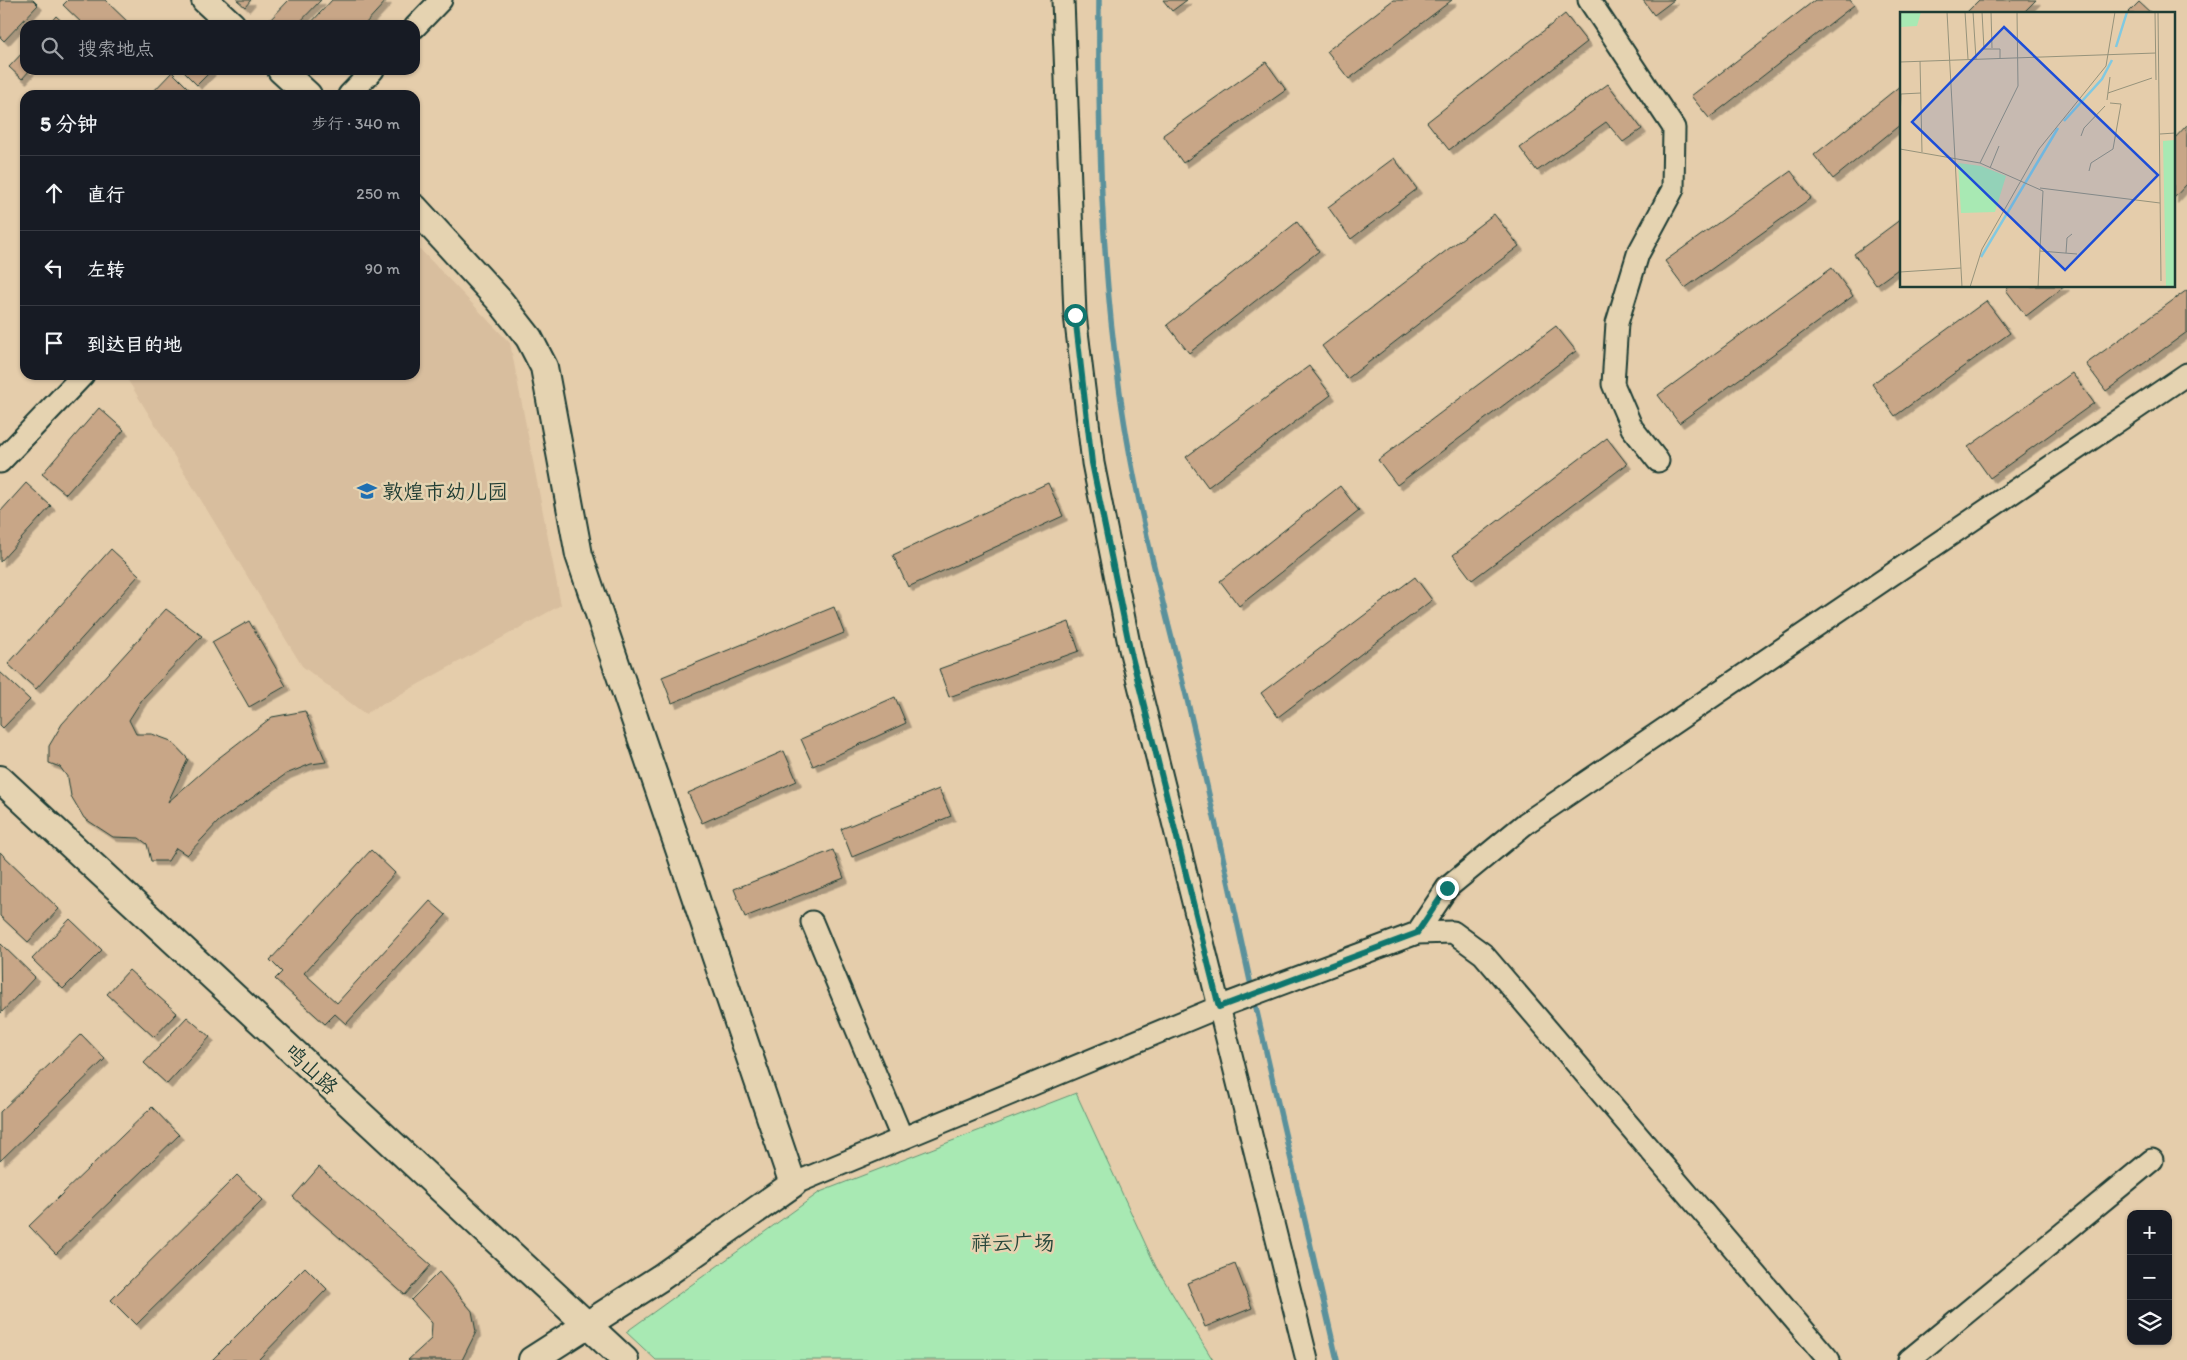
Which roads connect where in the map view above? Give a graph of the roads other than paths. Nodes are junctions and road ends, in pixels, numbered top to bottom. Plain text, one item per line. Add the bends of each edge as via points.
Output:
1 (206, 0) edge
2 (441, 0) edge
3 (1063, 0) edge
4 (1589, 0) edge
5 (227, 20) edge
6 (420, 22) edge
7 (286, 75) edge
8 (368, 75) edge
9 (303, 90) edge
10 (354, 90) edge
11 (420, 214) edge
12 (2187, 374) edge
13 (78, 380) edge
14 (1658, 461) dead end
15 (0, 462) edge
16 (0, 779) edge
17 (812, 922) dead end
18 (1417, 933) junction
19 (1219, 1007) junction
20 (902, 1138) junction
21 (2152, 1160) dead end
22 (793, 1184) junction
23 (587, 1325) junction
24 (532, 1360) edge
25 (625, 1360) edge
26 (1307, 1360) edge
27 (1829, 1360) edge
28 (1909, 1360) edge

1 - 5 main road
2 - 6 street
3 - 19 street via 1075,315 1092,463 1130,649
4 - 14 street via 1674,128 1673,190 1638,254 1617,323 1613,384 1632,428
7 - 9 main road
8 - 10 street
11 - 22 main road via 500,302 529,338 544,367 579,555
12 - 18 street via 1526,822 1447,888
13 - 15 street
16 - 23 main road, 鸣山路
17 - 20 street
18 - 19 street
18 - 27 street via 1454,932 1483,954
19 - 20 street
19 - 26 street
20 - 22 street
21 - 28 street
22 - 23 main road
23 - 24 main road
23 - 25 main road, 鸣山路

